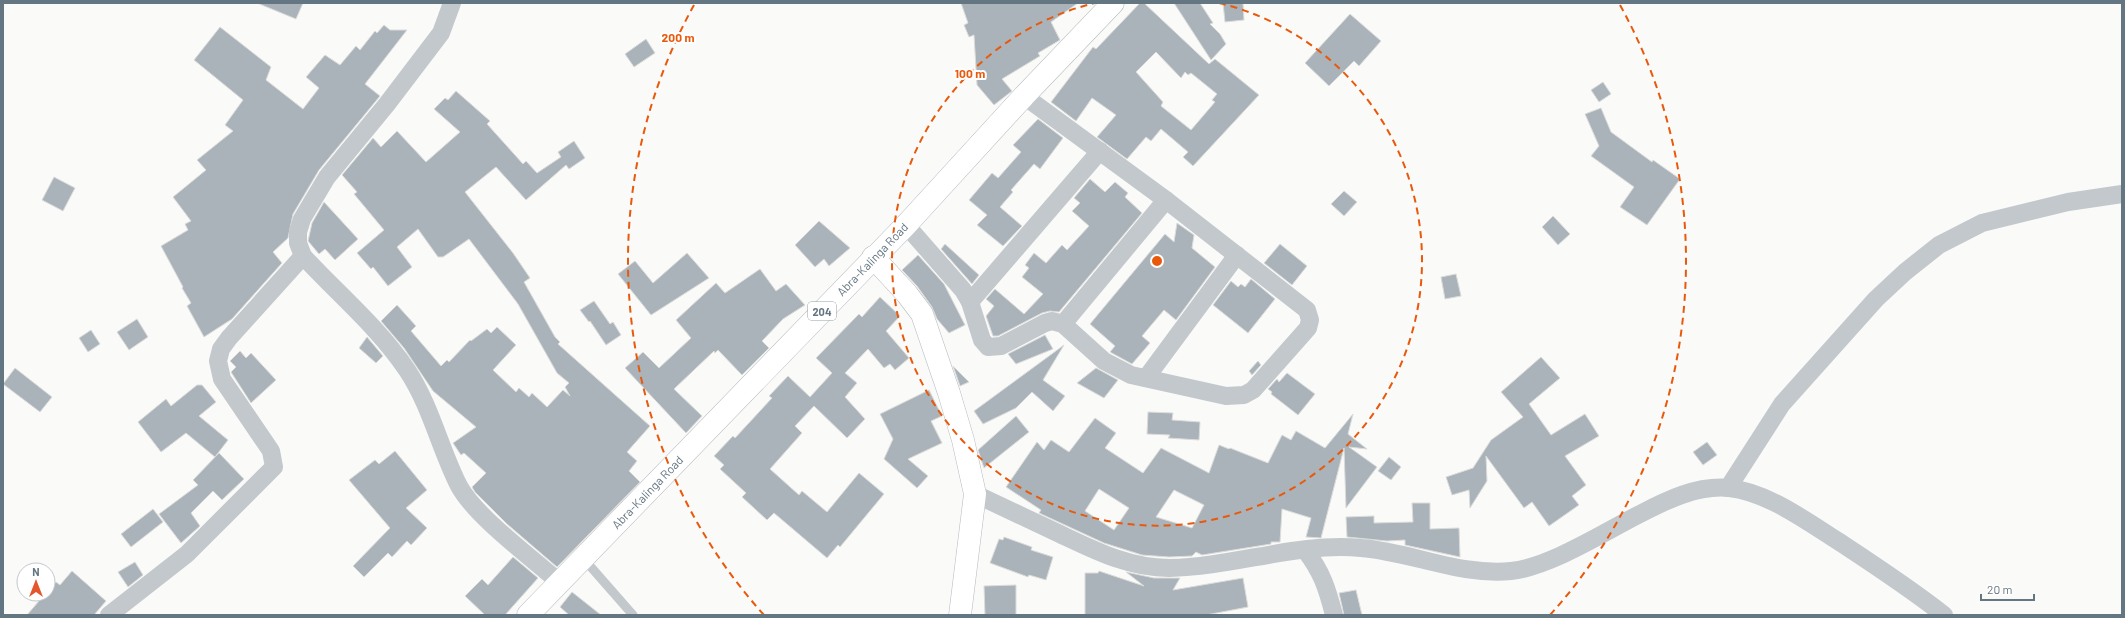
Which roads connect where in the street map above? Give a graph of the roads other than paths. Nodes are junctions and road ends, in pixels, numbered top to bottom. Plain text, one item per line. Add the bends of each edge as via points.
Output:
1 (452, 3) edge
2 (1113, 3) edge
3 (1024, 96) junction
4 (1100, 151) junction
5 (2122, 194) edge
6 (1166, 200) junction
7 (906, 225) junction
8 (1237, 255) junction
9 (303, 256) junction
10 (873, 257) junction
11 (970, 302) junction
12 (1063, 324) junction
13 (1146, 378) junction
14 (1728, 488) junction
15 (975, 494) junction
16 (1305, 550) junction
17 (583, 558) junction
18 (560, 582) junction
19 (109, 615) edge
20 (528, 615) edge
21 (633, 615) edge
22 (960, 615) edge
23 (1334, 615) edge
24 (1944, 615) edge

1 - 9 street via 441,33 327,177 302,219 298,237
2 - 3 main road, Abra-Kalinga Road / 204
3 - 4 street
3 - 7 main road, Abra-Kalinga Road / 204
4 - 6 street
4 - 11 street
5 - 14 street via 2068,202 1982,223 1939,246 1876,299 1782,404
6 - 8 street
6 - 12 street
7 - 10 main road, Abra-Kalinga Road / 204
7 - 11 street via 952,277
8 - 13 street
8 - 13 street via 1307,310 1310,320 1308,328 1254,390 1244,394 1216,395
9 - 18 street via 378,333 407,370 430,413 464,494 485,517
9 - 19 street via 229,338 221,349 218,361 222,379 271,451 274,467 187,554
10 - 15 main road via 922,314 963,440
10 - 17 main road, Abra-Kalinga Road / 204 via 776,361
11 - 12 street via 982,340 988,347 1001,346 1045,323 1052,321
12 - 13 street via 1104,361 1122,371
14 - 16 street via 1700,489 1672,498 1548,560 1514,570 1481,572 1362,548
14 - 24 street via 1753,493 1798,516 1910,588
15 - 16 street via 1114,559 1139,565 1169,568 1195,566
15 - 22 main road
16 - 23 street via 1324,577
17 - 18 main road, Abra-Kalinga Road / 204
17 - 21 lane
18 - 20 main road, Abra-Kalinga Road / 204

